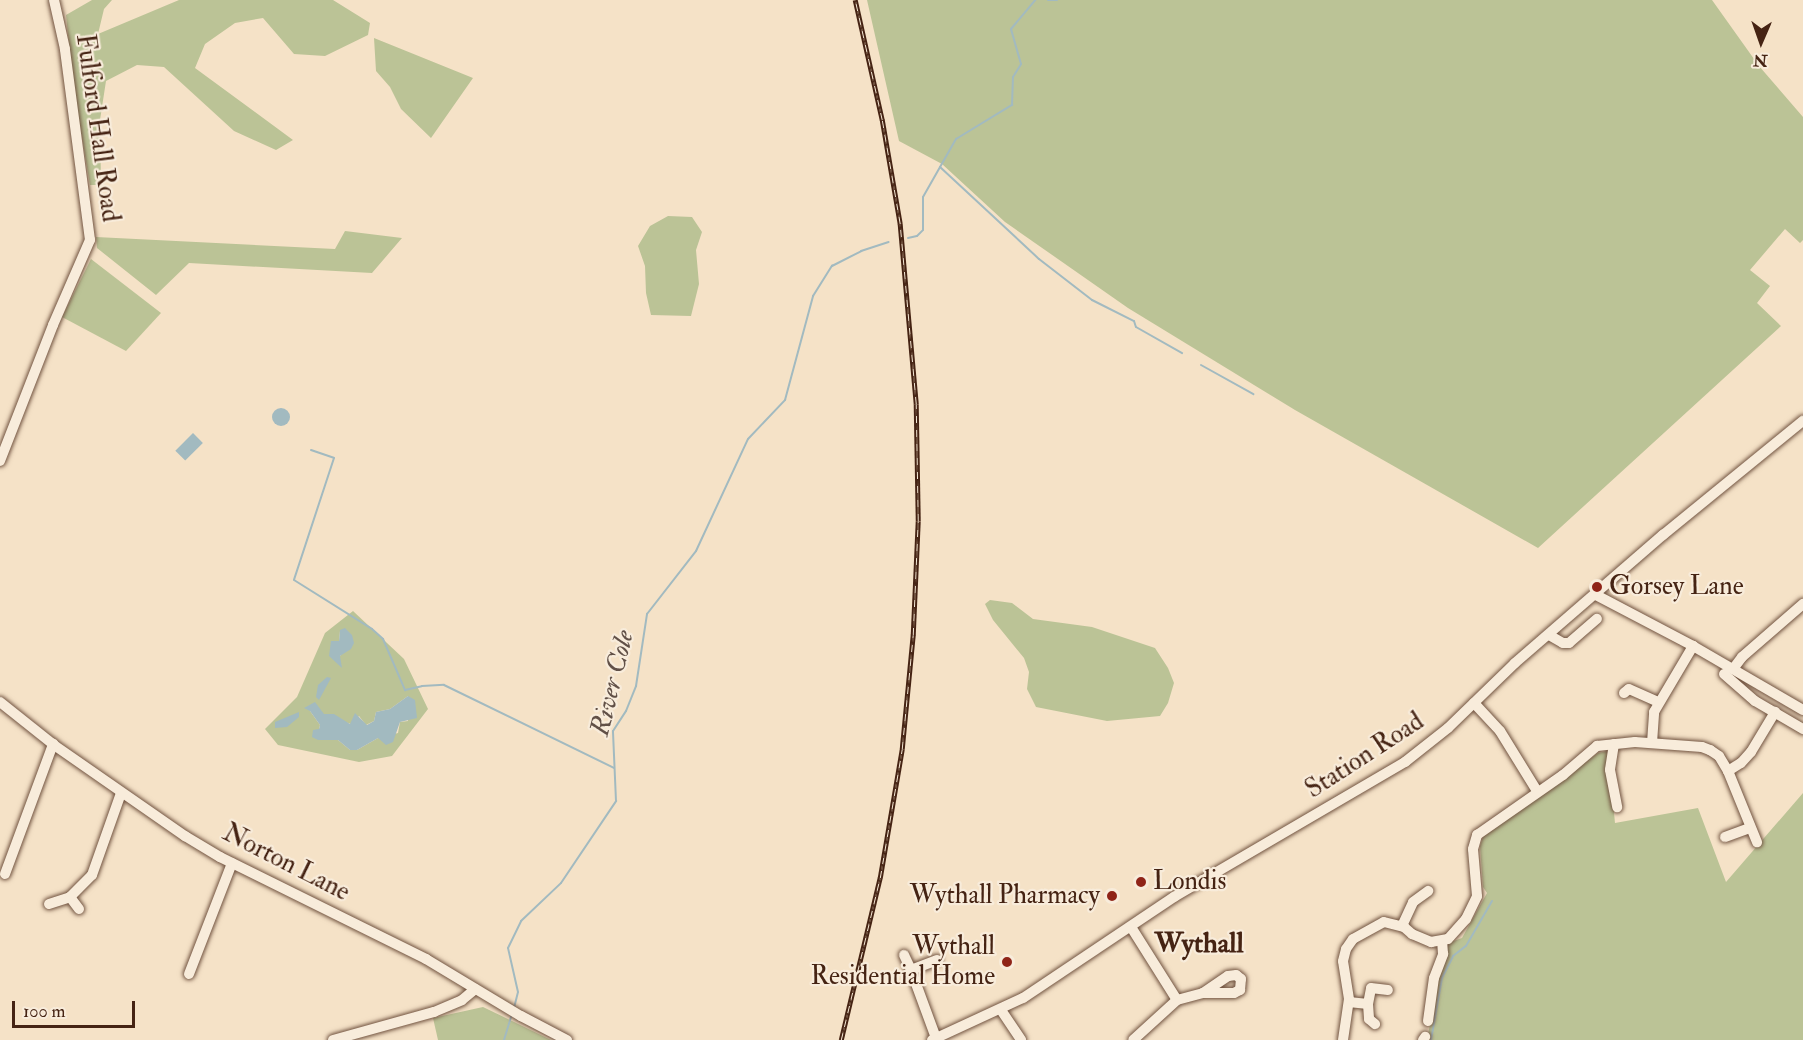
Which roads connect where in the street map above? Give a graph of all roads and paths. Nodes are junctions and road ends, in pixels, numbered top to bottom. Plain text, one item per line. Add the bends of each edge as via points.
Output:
1 (54, 0) edge
2 (1803, 421) edge
3 (0, 461) edge
4 (1596, 595) junction
5 (1803, 604) edge
6 (1597, 619) dead end
7 (1549, 635) junction
8 (1693, 646) junction
9 (1729, 672) junction
10 (1624, 693) dead end
11 (0, 702) edge
12 (1658, 702) junction
13 (1474, 703) junction
14 (1803, 710) edge
15 (1775, 712) junction
16 (1803, 729) edge
17 (1652, 743) junction
18 (53, 744) junction
19 (1614, 744) junction
20 (1728, 771) junction
21 (1537, 791) junction
22 (122, 793) junction
23 (1617, 807) dead end
24 (1750, 828) junction
25 (1725, 837) dead end
26 (1757, 842) dead end
27 (232, 863) junction
28 (5, 874) dead end
29 (1428, 891) dead end
30 (70, 897) junction
31 (48, 904) dead end
32 (79, 909) dead end
33 (1402, 926) junction
34 (1131, 927) junction
35 (1442, 941) junction
36 (904, 955) dead end
37 (937, 960) dead end
38 (910, 970) junction
39 (189, 974) dead end
40 (475, 989) junction
41 (1388, 990) dead end
42 (1203, 993) dead end
43 (1177, 1000) junction
44 (1349, 1002) junction
45 (1368, 1004) junction
46 (1001, 1010) junction
47 (1428, 1022) dead end
48 (1375, 1024) dead end
49 (934, 1039) edge
50 (333, 1040) edge
51 (567, 1040) edge
52 (1021, 1040) edge
53 (1133, 1040) edge
54 (1343, 1040) edge

1 - 3 street, Fulford Hall Road via 65,49 90,240
2 - 4 street, Station Road
4 - 7 street, Station Road
4 - 8 street
5 - 9 street
6 - 7 street via 1569,644
7 - 13 street, Station Road
8 - 9 street
8 - 12 street
9 - 14 street
9 - 15 street via 1755,701
10 - 12 street via 1629,689
11 - 18 street, Norton Lane
12 - 17 street
13 - 21 street via 1500,731
13 - 34 street, Station Road via 1405,762 1208,877
15 - 16 street
15 - 20 street via 1751,752
17 - 19 street
17 - 20 street via 1702,747 1719,756
18 - 22 street, Norton Lane
18 - 28 street
19 - 21 street via 1598,746
19 - 23 street via 1610,770
20 - 24 street
21 - 35 street via 1477,835 1473,849 1477,896 1455,933
22 - 27 street, Norton Lane via 185,837
22 - 30 street via 92,875
24 - 25 street
24 - 26 street
27 - 39 street
27 - 40 street, Norton Lane via 426,959
29 - 33 street via 1413,902
30 - 31 street
30 - 32 street
33 - 35 street via 1422,940
33 - 44 street via 1384,922 1374,925 1353,939 1346,949 1343,961
34 - 43 street
34 - 46 street, Station Road
35 - 47 street via 1443,954 1434,978
36 - 38 street
37 - 38 street
38 - 49 street
40 - 50 street via 450,1007
40 - 51 street, Norton Lane
41 - 45 street via 1371,988
42 - 43 street
43 - 53 street
44 - 45 street
44 - 54 street
45 - 48 street via 1369,1019
46 - 49 street, Station Road
46 - 52 street

